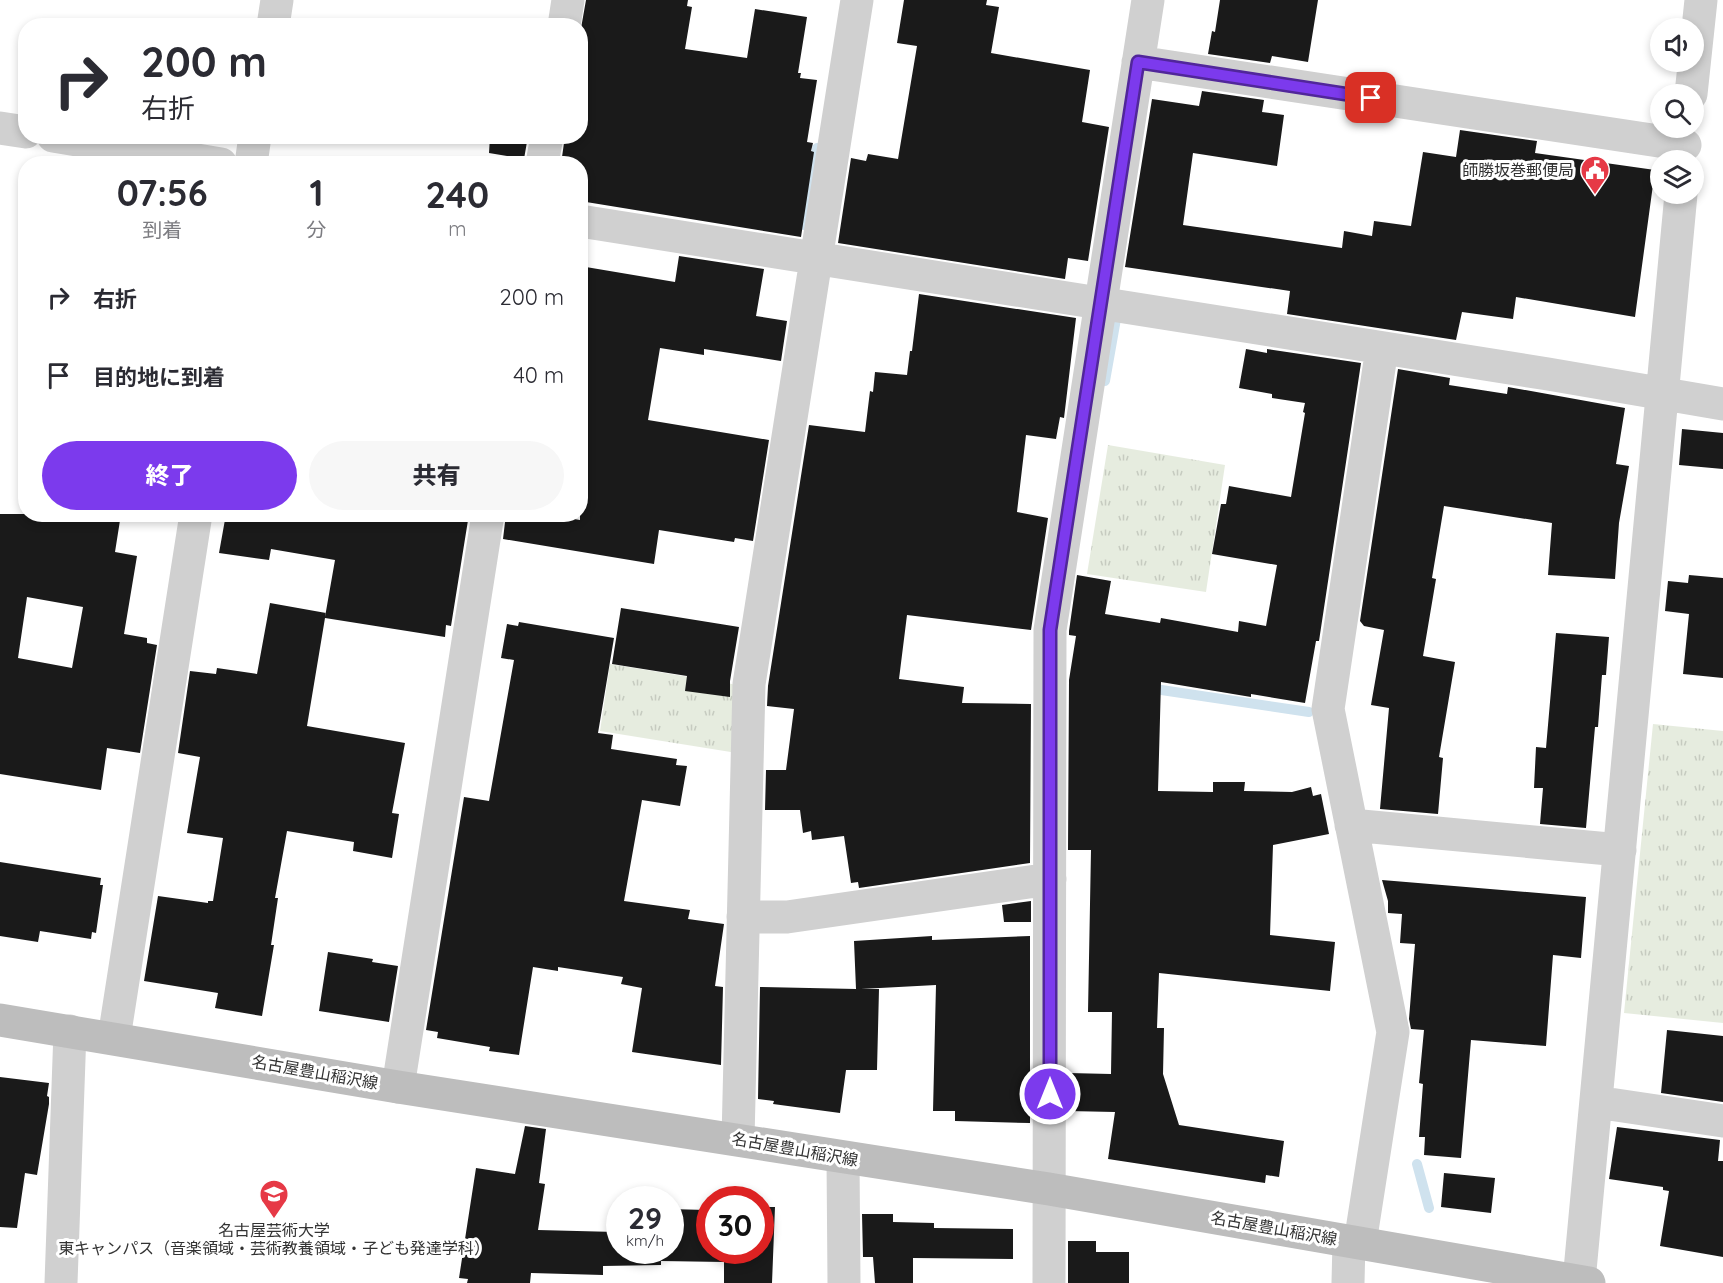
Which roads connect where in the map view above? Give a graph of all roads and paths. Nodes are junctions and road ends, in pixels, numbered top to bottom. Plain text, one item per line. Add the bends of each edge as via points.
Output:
1 (277, 0) edge
2 (568, 0) edge
3 (857, 0) edge
4 (1148, 0) edge
5 (1701, 0) edge
6 (274, 18) edge
7 (565, 18) edge
8 (1138, 62) junction
9 (1691, 84) edge
10 (0, 128) edge
11 (18, 131) edge
12 (101, 144) edge
13 (1685, 144) edge
14 (173, 156) edge
15 (1680, 204) edge
16 (588, 222) edge
17 (816, 258) junction
18 (1101, 303) junction
19 (1382, 348) junction
20 (1663, 392) junction
21 (1723, 404) edge
22 (195, 522) edge
23 (487, 522) edge
24 (1351, 825) junction
25 (1620, 850) junction
26 (1050, 879) junction
27 (743, 917) junction
28 (0, 1020) edge
29 (70, 1031) junction
30 (114, 1038) junction
31 (398, 1086) junction
32 (1596, 1102) junction
33 (1723, 1121) edge
34 (738, 1139) junction
35 (843, 1158) junction
36 (1049, 1189) junction
37 (1354, 1242) junction
38 (1584, 1282) edge
39 (60, 1283) edge
40 (844, 1283) edge
41 (1049, 1283) edge
42 (1348, 1283) edge

1 - 6 street
2 - 7 street
3 - 17 street
4 - 8 street
5 - 9 street
8 - 13 street
8 - 18 street
10 - 11 street
12 - 14 street
15 - 20 street
16 - 17 street
17 - 18 street
17 - 27 street via 749,684
18 - 19 street
18 - 26 street via 1050,630
19 - 20 street
19 - 24 street via 1328,709
20 - 21 street
20 - 25 street
22 - 30 street
23 - 31 street
24 - 25 street
24 - 37 street via 1393,1032
25 - 32 street
26 - 27 street via 787,917
26 - 36 street
27 - 34 street
28 - 29 main road, 名古屋豊山稲沢線
29 - 30 main road, 名古屋豊山稲沢線
29 - 39 street
30 - 31 main road, 名古屋豊山稲沢線
31 - 34 main road, 名古屋豊山稲沢線
32 - 33 street
32 - 38 street
34 - 35 main road, 名古屋豊山稲沢線
35 - 36 main road, 名古屋豊山稲沢線
35 - 40 street
36 - 37 main road, 名古屋豊山稲沢線
36 - 41 street
37 - 38 main road, 名古屋豊山稲沢線
37 - 42 street

